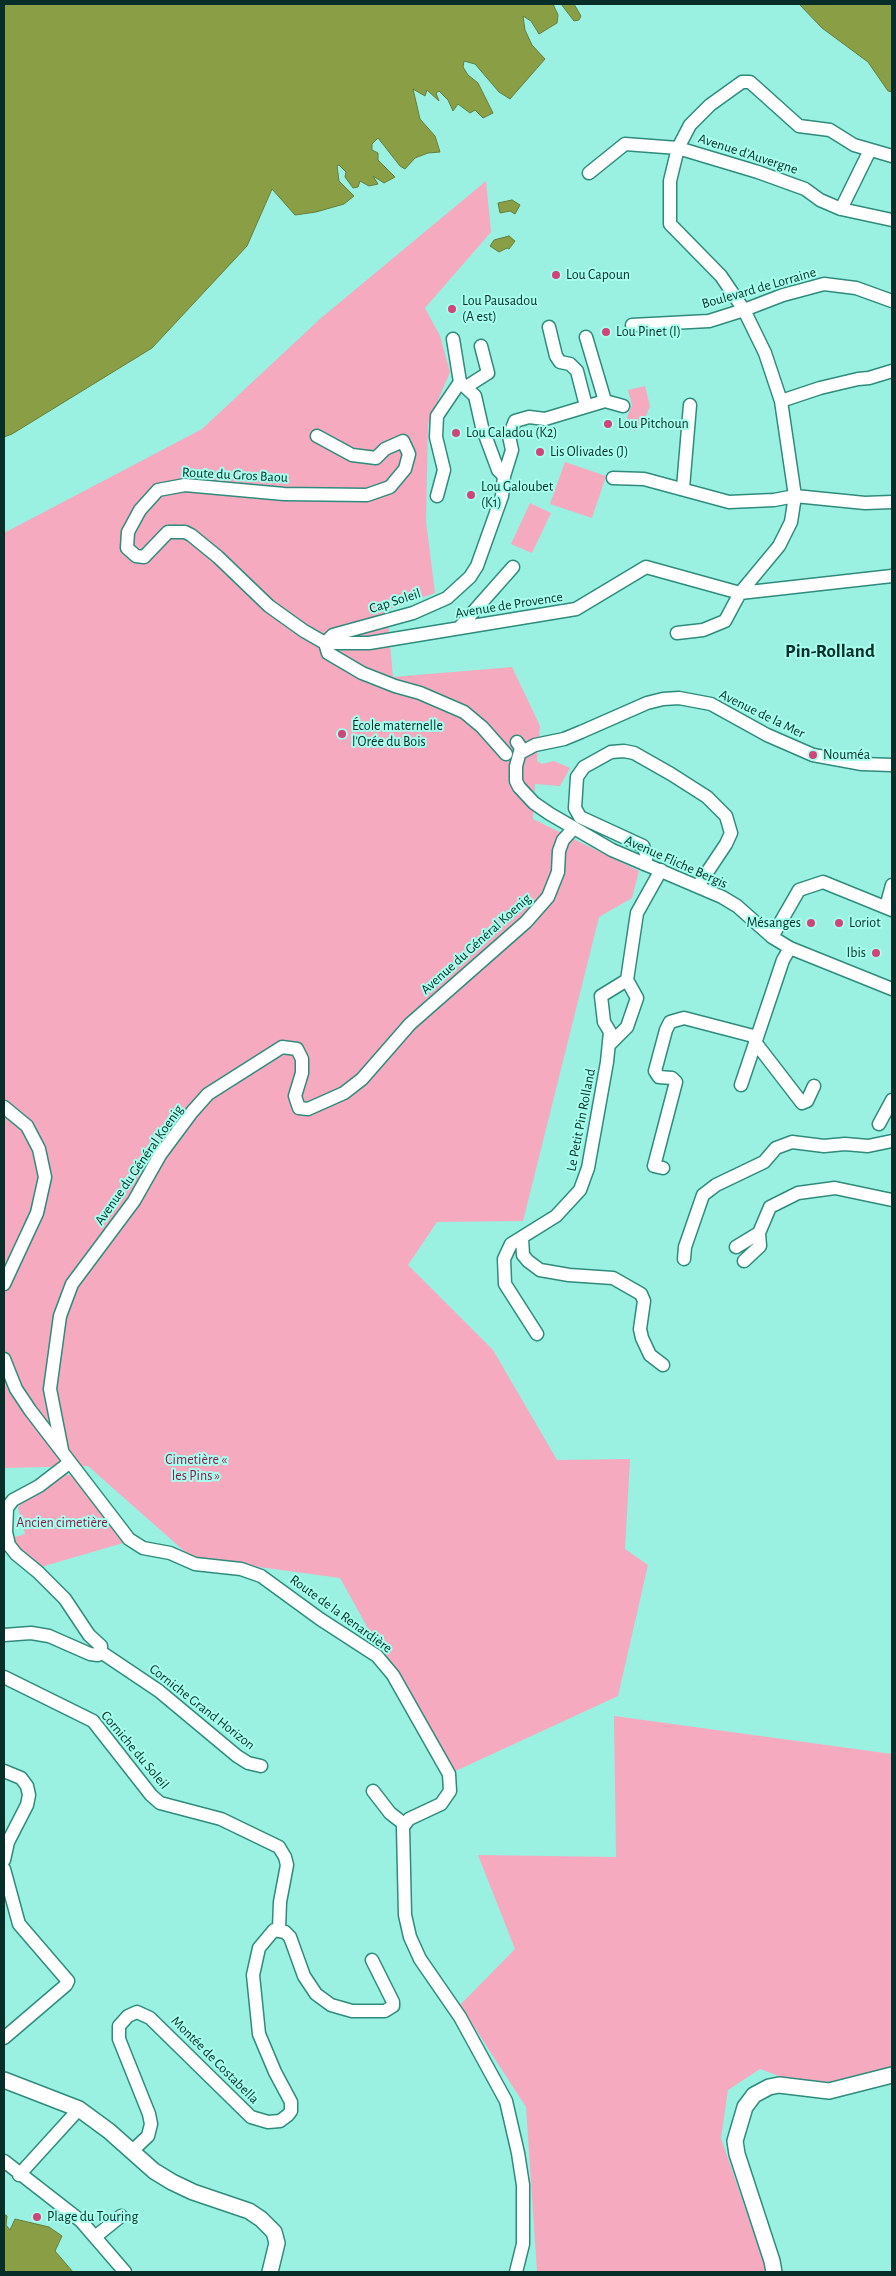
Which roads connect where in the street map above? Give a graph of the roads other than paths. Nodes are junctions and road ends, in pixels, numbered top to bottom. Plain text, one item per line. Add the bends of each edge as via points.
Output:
1 (678, 148) junction
2 (870, 150) junction
3 (892, 156) edge
4 (589, 173) dead end
5 (841, 209) junction
6 (892, 220) edge
7 (892, 300) edge
8 (744, 310) junction
9 (632, 325) dead end
10 (548, 327) dead end
11 (586, 336) dead end
12 (453, 339) dead end
13 (481, 346) dead end
14 (892, 372) edge
15 (463, 385) junction
16 (604, 401) junction
17 (781, 401) junction
18 (586, 406) junction
19 (623, 406) dead end
20 (690, 406) dead end
21 (317, 436) dead end
22 (504, 476) junction
23 (613, 478) dead end
24 (683, 488) junction
25 (437, 496) dead end
26 (794, 496) junction
27 (892, 502) edge
28 (512, 567) dead end
29 (892, 576) edge
30 (740, 593) junction
31 (459, 628) junction
32 (676, 633) dead end
33 (325, 643) junction
34 (513, 750) junction
35 (892, 765) edge
36 (574, 828) junction
37 (644, 864) junction
38 (661, 870) junction
39 (892, 885) edge
40 (698, 886) junction
41 (889, 909) edge
42 (772, 937) junction
43 (790, 948) junction
44 (627, 980) junction
45 (892, 989) edge
46 (756, 1039) junction
47 (609, 1045) junction
48 (741, 1085) dead end
49 (814, 1086) dead end
50 (892, 1100) edge
51 (4, 1107) edge
52 (878, 1124) dead end
53 (892, 1142) edge
54 (663, 1168) dead end
55 (892, 1200) edge
56 (759, 1233) junction
57 (522, 1238) junction
58 (736, 1246) dead end
59 (684, 1259) dead end
60 (744, 1261) dead end
61 (4, 1284) edge
62 (537, 1334) dead end
63 (4, 1359) edge
64 (663, 1365) dead end
65 (66, 1459) junction
66 (4, 1635) edge
67 (101, 1652) junction
68 (4, 1677) edge
69 (261, 1766) dead end
70 (4, 1771) edge
71 (373, 1791) dead end
72 (404, 1824) junction
73 (4, 1860) edge
74 (4, 1869) edge
75 (279, 1929) junction
76 (372, 1960) dead end
77 (4, 2038) edge
78 (892, 2075) edge
79 (4, 2080) edge
80 (79, 2109) junction
81 (131, 2152) junction
82 (4, 2161) edge
83 (19, 2175) junction
84 (121, 2216) dead end
85 (95, 2237) junction
86 (125, 2272) edge
87 (270, 2272) edge
88 (516, 2272) edge
89 (774, 2272) edge

1 - 2 street via 690,124 710,105 742,82 750,82 799,126 830,130 854,145
1 - 4 street, Avenue d'Auvergne via 625,144
1 - 5 street, Avenue d'Auvergne via 796,185
1 - 8 street via 670,181 670,224 721,276
2 - 3 street
2 - 5 street
5 - 6 street, Avenue d'Auvergne
7 - 8 street, Boulevard de Lorraine via 856,288 824,284
8 - 9 street, Boulevard de Lorraine via 708,320
8 - 17 street via 766,353
10 - 18 street via 556,356 560,362 570,364 577,371
11 - 16 street
12 - 15 street
13 - 15 street via 488,373
14 - 17 street via 820,388
15 - 22 street via 475,396 482,427 498,470
15 - 25 street via 437,416 436,437 444,470
16 - 18 street
16 - 19 street
17 - 26 street
18 - 22 street via 545,419 528,417 515,422 509,436 512,450
20 - 24 street
21 - 33 street, Route du Gros Baou via 352,455 376,458 385,448 403,441 409,454 405,469 390,488 368,495 284,494 185,485 158,490 140,510 128,532 127,548 136,556 144,557 168,532 185,532 218,557 269,606
22 - 33 street, Cap Soleil via 502,496 470,578 447,598 413,613 333,635
23 - 24 street via 644,478
24 - 26 street via 729,502
26 - 27 street via 865,503
26 - 30 street via 791,522 779,546
28 - 31 street
29 - 30 street, Avenue de Provence
30 - 31 street, Avenue de Provence via 646,566 576,609
30 - 32 street via 725,621 704,630
31 - 33 street, Avenue de Provence via 369,643
33 - 34 street via 328,653 362,673 464,712 489,735
34 - 35 street, Avenue de la Mer via 564,739 647,703 679,698 711,704 767,735 813,754 862,764
34 - 36 street, Avenue Fliche Bergis via 519,787 534,803
36 - 37 street, Avenue Fliche Bergis
36 - 65 street, Avenue du Général Koenig via 562,840 558,872 548,897 526,922 410,1024 362,1079 344,1093 308,1109 299,1108 295,1096 302,1073 302,1059 297,1049 282,1047 208,1094 192,1112 160,1155 134,1201 72,1284 63,1308 50,1389
37 - 38 street, Avenue Fliche Bergis
37 - 40 street via 647,856 643,846 580,817 575,808 576,776 584,767 611,752 634,753 672,774 707,798 726,816 731,833
38 - 40 street, Avenue Fliche Bergis
38 - 44 street via 637,913
39 - 41 street
40 - 42 street, Avenue Fliche Bergis via 737,906
41 - 42 street via 823,882 798,890
42 - 43 street, Avenue Fliche Bergis
43 - 45 street, Avenue Fliche Bergis
43 - 46 street
44 - 47 street via 637,998 627,1027
44 - 47 street, Le Petit Pin Rolland via 602,996 604,1022 610,1032
46 - 48 street
46 - 49 street via 802,1103 807,1101
46 - 54 street via 684,1018 670,1022 655,1071 659,1077 672,1078 676,1082 654,1166
47 - 57 street, Le Petit Pin Rolland via 588,1168 580,1190 556,1216
50 - 52 street
51 - 61 street via 27,1126 39,1149 45,1177 37,1213
53 - 59 street via 868,1146 792,1142 776,1148 764,1162 716,1185 703,1195
55 - 56 street via 835,1188 798,1193 770,1207
56 - 58 street
56 - 60 street via 760,1246
57 - 62 street, Le Petit Pin Rolland via 511,1244 504,1259 505,1284
57 - 64 street via 523,1255 540,1270 613,1278 641,1294 644,1301 642,1338 650,1355
63 - 65 street, Route de la Renardière via 16,1390
65 - 67 street via 39,1486 13,1500 7,1508 6,1532 9,1545 16,1554 65,1599 101,1646
65 - 72 street, Route de la Renardière via 123,1534 136,1544 195,1564 241,1569 261,1576 382,1660 451,1781 450,1791 441,1804
66 - 67 street via 31,1633 49,1636 90,1654
67 - 69 street, Corniche Grand Horizon via 159,1691 237,1756
68 - 75 street, Corniche du Soleil via 93,1721 160,1803 221,1819 279,1847 287,1865
70 - 73 street via 21,1778 29,1795 8,1842
71 - 72 street via 390,1813
72 - 88 street via 405,1915 412,1943 428,1973 460,2017 506,2101 523,2185 523,2244
74 - 77 street via 19,1924 68,1981
75 - 76 street via 290,1937 311,1987 325,2002 337,2008 366,2012 392,2008 393,2002
75 - 81 street, Montée de Costabella via 271,1933 259,1948 253,1986 259,2034 274,2072 291,2102 288,2116 274,2122 251,2117 150,2018 138,2012 124,2018 118,2034 151,2127 148,2136
78 - 89 main road via 829,2091 779,2085 769,2087 754,2095 745,2107 735,2141 737,2154
79 - 80 main road
80 - 81 main road
80 - 83 street
81 - 87 main road via 172,2182 261,2218 274,2232 277,2243
82 - 83 street
83 - 85 street via 81,2221
84 - 85 street
85 - 86 street

